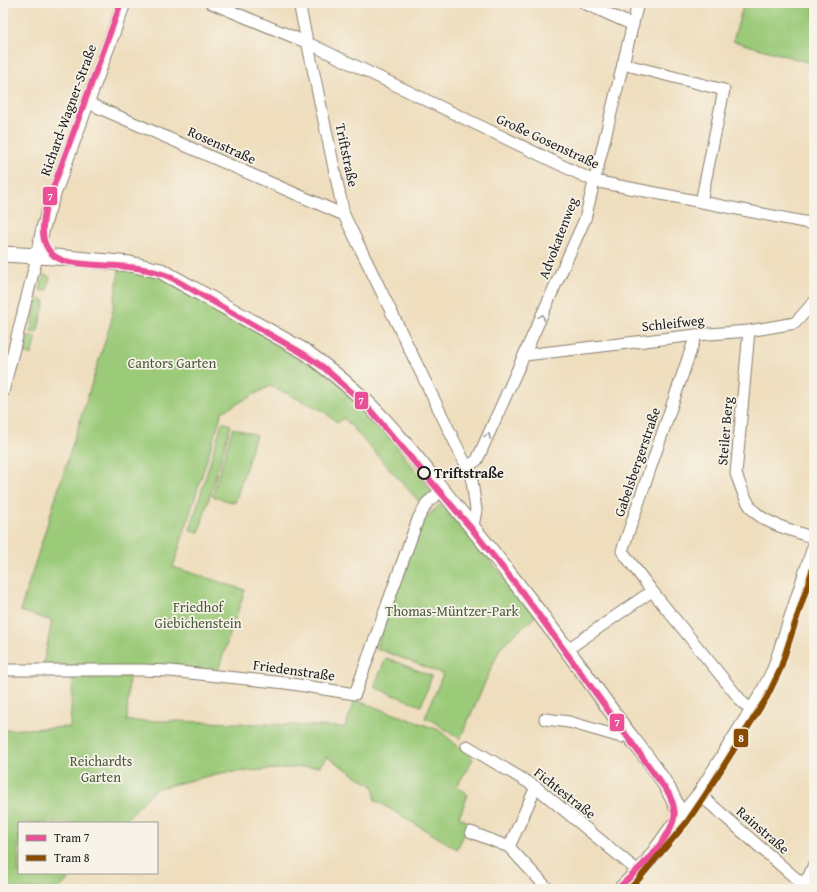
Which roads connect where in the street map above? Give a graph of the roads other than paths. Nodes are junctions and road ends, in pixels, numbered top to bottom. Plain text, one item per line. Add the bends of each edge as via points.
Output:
1 (124, 3) edge
2 (211, 3) edge
3 (299, 3) edge
4 (584, 3) edge
5 (638, 3) edge
6 (633, 25) junction
7 (308, 43) junction
8 (623, 64) junction
9 (88, 103) junction
10 (594, 181) junction
11 (700, 202) junction
12 (344, 215) junction
13 (814, 224) edge
14 (3, 254) edge
15 (37, 257) junction
16 (814, 302) edge
17 (749, 331) junction
18 (696, 335) junction
19 (525, 355) junction
20 (3, 392) edge
21 (467, 467) junction
22 (442, 490) junction
23 (473, 526) junction
24 (814, 538) edge
25 (814, 547) edge
26 (652, 591) junction
27 (568, 649) junction
28 (3, 670) edge
29 (752, 710) junction
30 (545, 719) dead end
31 (628, 734) junction
32 (468, 746) dead end
33 (536, 787) junction
34 (699, 794) junction
35 (680, 818) junction
36 (471, 832) dead end
37 (509, 847) junction
38 (814, 864) edge
39 (639, 872) junction
40 (805, 886) edge
41 (548, 889) edge
42 (621, 889) edge

1 - 9 street, Richard-Wagner-Straße
2 - 7 street, Große Gosenstraße
3 - 7 street, Triftstraße
4 - 6 street
5 - 6 street, Advokatenweg
6 - 8 street, Advokatenweg
7 - 10 street, Große Gosenstraße
7 - 12 street, Triftstraße
8 - 10 street, Advokatenweg
8 - 11 street via 724,90
9 - 12 street, Rosenstraße
9 - 15 street, Richard-Wagner-Straße via 42,228
10 - 11 street, Große Gosenstraße
19 -> 10 street, Advokatenweg via 585,219
11 - 13 street, Große Gosenstraße
12 - 21 street, Triftstraße
14 - 15 main road
15 - 20 street, Richard-Wagner-Straße
15 - 22 main road via 130,264 161,271 304,351 366,402
16 - 17 street, Schleifweg via 794,323
17 - 18 street, Schleifweg
17 - 24 street, Steiler Berg via 736,474 754,511 768,521
18 - 19 street, Schleifweg
18 - 26 street, Gabelsbergerstraße via 622,551
21 -> 19 street, Advokatenweg via 477,460
21 - 23 street, Triftstraße via 472,481 476,510
22 - 23 main road
22 - 28 street, Friedenstraße via 427,503 418,519 355,694 286,683 170,671
23 - 27 main road
25 - 29 street via 774,669
26 - 27 street
26 - 29 street, Gabelsbergerstraße via 743,703
27 - 31 main road
29 - 34 street
30 - 31 street via 569,722 621,737
31 - 35 main road via 670,791
32 - 33 street, Fichtestraße
33 - 37 street
33 - 39 street, Fichtestraße
34 - 35 street
34 - 40 street, Rainstraße
35 - 39 main road
36 - 37 street
37 - 41 street
38 - 40 street
39 - 42 main road

